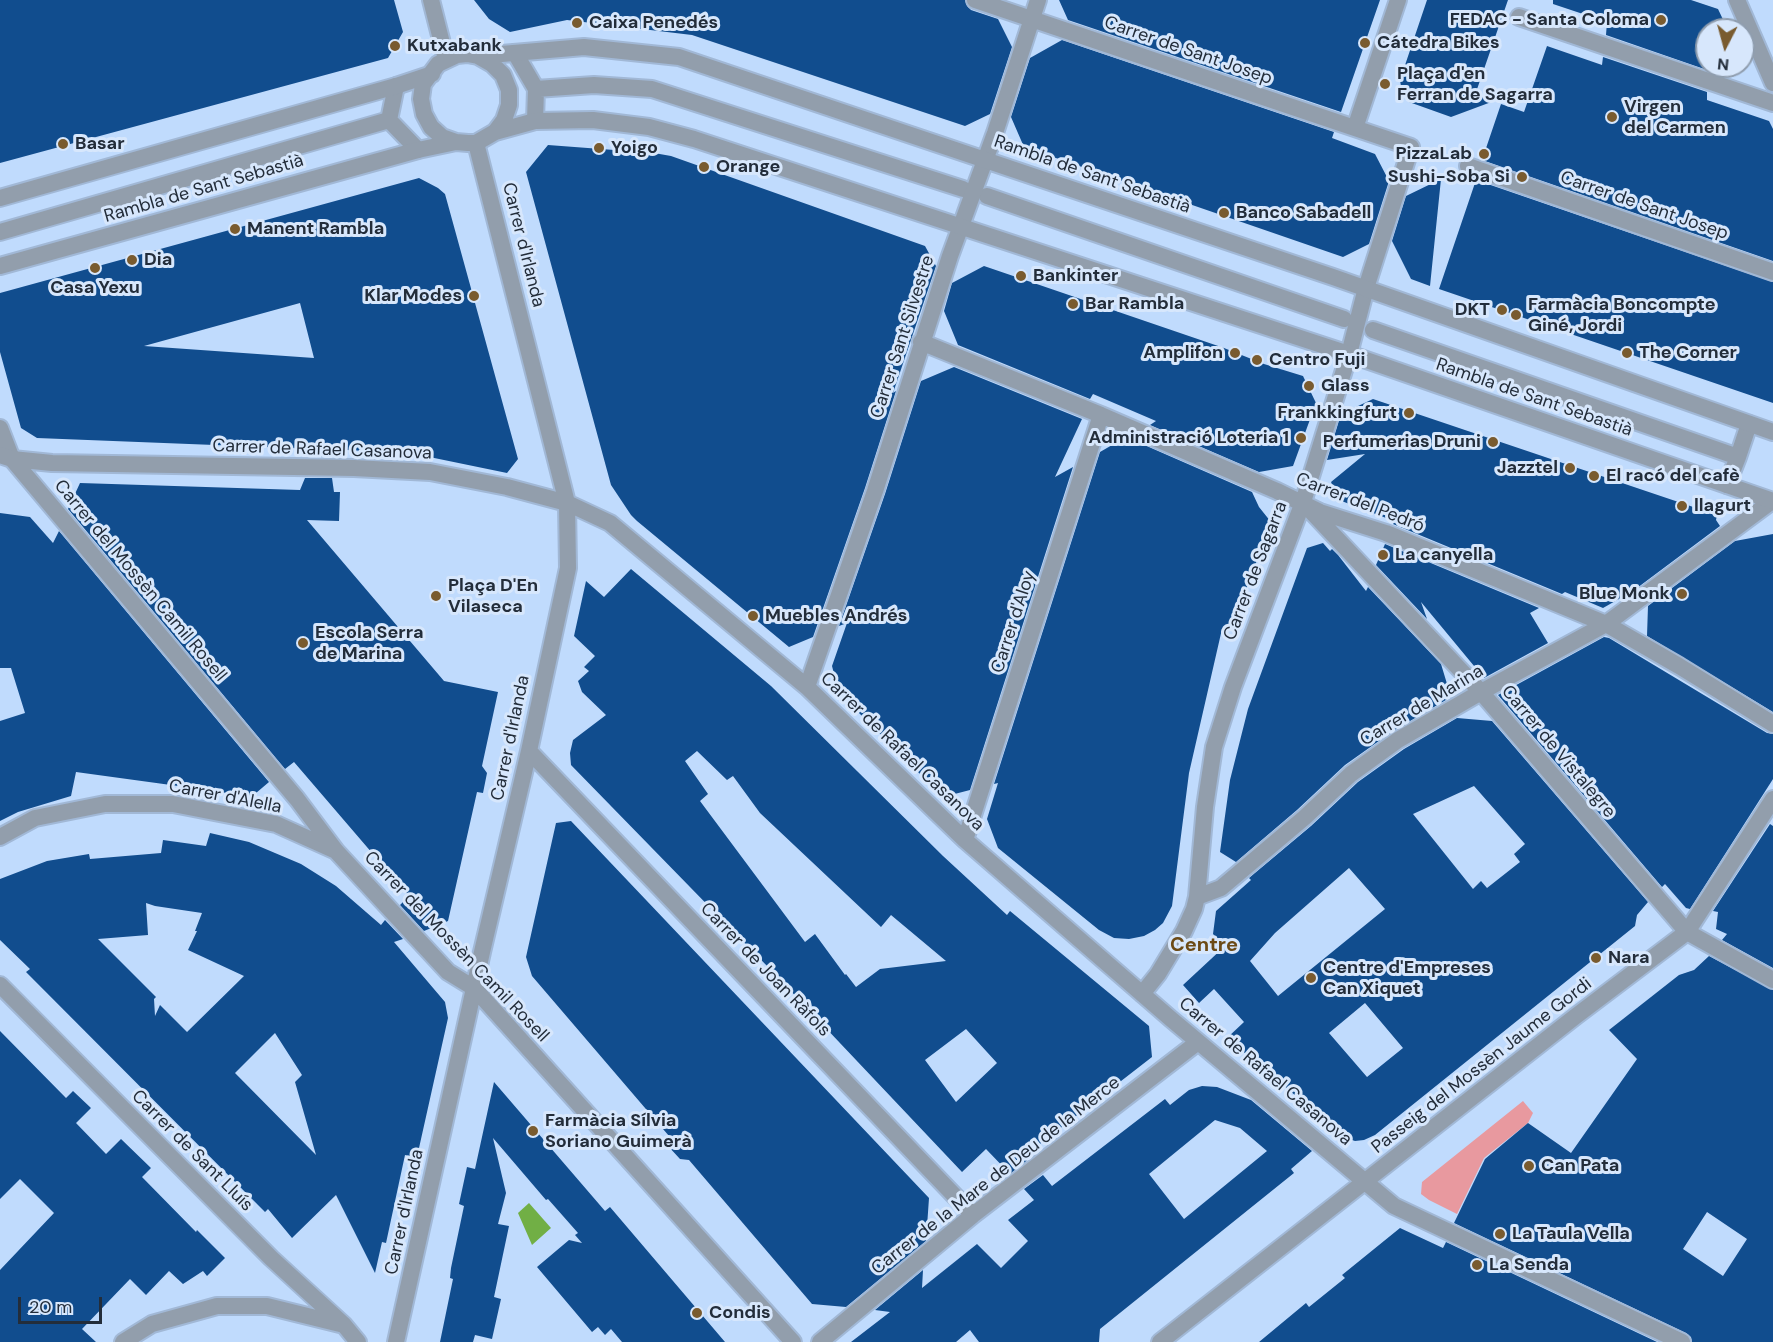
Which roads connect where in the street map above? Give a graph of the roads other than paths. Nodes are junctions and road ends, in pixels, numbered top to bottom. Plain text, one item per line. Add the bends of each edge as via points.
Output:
1 (432, 0) edge
2 (975, 0) edge
3 (1038, 0) edge
4 (1398, 0) edge
5 (1737, 0) edge
6 (1519, 17) dead end
7 (1031, 19) junction
8 (515, 53) junction
9 (478, 56) junction
10 (446, 59) junction
11 (432, 74) junction
12 (1773, 83) edge
13 (396, 86) junction
14 (536, 89) junction
15 (1773, 103) edge
16 (388, 120) junction
17 (535, 121) junction
18 (1355, 128) junction
19 (495, 132) junction
20 (456, 142) junction
21 (476, 143) junction
22 (418, 150) junction
23 (986, 159) junction
24 (1468, 166) dead end
25 (963, 189) dead end
26 (987, 196) dead end
27 (0, 198) edge
28 (961, 228) junction
29 (0, 232) edge
30 (0, 266) edge
31 (1773, 272) edge
32 (1366, 288) junction
33 (1344, 319) dead end
34 (1373, 330) dead end
35 (921, 342) junction
36 (1349, 354) junction
37 (1101, 416) junction
38 (1749, 424) junction
39 (0, 428) edge
40 (1773, 432) edge
41 (1737, 457) junction
42 (4, 461) edge
43 (1727, 486) junction
44 (1773, 501) edge
45 (1303, 502) junction
46 (567, 503) junction
47 (1606, 624) junction
48 (807, 687) junction
49 (1481, 692) junction
50 (1773, 724) edge
51 (529, 751) junction
52 (1773, 799) edge
53 (0, 837) edge
54 (964, 840) junction
55 (336, 851) junction
56 (1197, 897) junction
57 (1687, 932) junction
58 (1773, 980) edge
59 (0, 985) edge
60 (474, 988) junction
61 (1142, 994) junction
62 (1198, 1042) junction
63 (1367, 1181) junction
64 (973, 1215) junction
65 (344, 1325) junction
66 (123, 1342) edge
67 (358, 1342) edge
68 (396, 1342) edge
69 (793, 1342) edge
70 (820, 1342) edge
71 (1160, 1342) edge
72 (1682, 1342) edge

1 - 10 street
2 - 7 street, Carrer de Sant Josep
3 - 7 street, Carrer Sant Silvestre
4 - 18 street
5 - 12 street
6 - 15 street
7 - 18 street, Carrer de Sant Josep
7 - 23 street, Carrer Sant Silvestre
8 - 9 street, Rambla de Sant Sebastià
8 - 14 street
8 - 23 street, Rambla de Sant Sebastià via 584,47 679,57
9 - 10 street
9 - 19 street via 503,75 509,90 504,120
10 - 11 street
11 - 13 street
11 - 20 street via 423,84 424,114 442,137
13 - 16 street
13 - 27 street
14 - 17 street
14 - 25 street via 594,85 652,89
16 - 22 street
16 - 29 street, Rambla de Sant Sebastià
17 - 19 street, Rambla de Sant Sebastià
17 - 28 street, Rambla de Sant Sebastià via 593,120 649,127
18 - 32 street, Carrer de Sagarra via 1411,147
19 - 21 street
20 - 21 street
20 - 22 street, Rambla de Sant Sebastià
21 - 46 street, Carrer d'Irlanda
22 - 30 street, Rambla de Sant Sebastià
23 - 28 street, Carrer Sant Silvestre
23 - 32 street, Rambla de Sant Sebastià
24 - 31 street, Carrer de Sant Josep
26 - 33 street
28 - 35 street, Carrer Sant Silvestre
28 - 36 street, Rambla de Sant Sebastià
32 - 36 street, Carrer de Sagarra
32 - 38 street, Rambla de Sant Sebastià
34 - 41 street, Rambla de Sant Sebastià
35 - 37 street, Carrer del Pedró
35 - 48 street, Carrer Sant Silvestre via 875,491
36 - 43 street, Rambla de Sant Sebastià
36 - 45 street, Carrer de Sagarra
37 - 45 street, Carrer del Pedró
37 - 54 street, Carrer d'Aloy
38 - 40 street, Rambla de Sant Sebastià
38 - 41 street
39 - 42 street, Carrer del Mossèn Camil Rosell
41 - 43 street
42 - 46 street, Carrer de Rafael Casanova via 430,472
42 - 55 street, Carrer del Mossèn Camil Rosell via 297,799
43 - 44 street, Rambla de Sant Sebastià
44 - 47 street, Carrer de Marina
45 - 47 street, Carrer del Pedró
45 - 49 street, Carrer de Vistalegre
45 - 56 street, Carrer de Sagarra via 1214,747
46 - 48 street, Carrer de Rafael Casanova via 610,523
46 - 51 street, Carrer d'Irlanda via 568,567
47 - 49 street, Carrer de Marina
47 - 50 street, Carrer del Pedró
48 - 54 street, Carrer de Rafael Casanova
49 - 56 street, Carrer de Marina via 1398,740 1361,767 1221,888
49 - 57 street, Carrer de Vistalegre
51 - 60 street, Carrer d'Irlanda
51 - 64 street, Carrer de Joan Ràfols
52 - 57 street
53 - 55 street, Carrer d'Alella via 35,818 81,808 173,804 276,824
54 - 61 street, Carrer de Rafael Casanova
55 - 60 street, Carrer del Mossèn Camil Rosell via 448,972
56 - 61 street via 1184,931
57 - 58 street, Carrer de Vistalegre
57 - 63 street, Passeig del Mossèn Jaume Gordi
59 - 65 street, Carrer de Sant Lluís via 271,1258
60 - 68 street, Carrer d'Irlanda
60 - 69 street, Carrer del Mossèn Camil Rosell
61 - 62 street, Carrer de Rafael Casanova
62 - 63 street, Carrer de Rafael Casanova
62 - 64 street, Carrer de la Mare de Deu de la Merce
63 - 71 street, Passeig del Mossèn Jaume Gordi
63 - 72 street, Carrer de Rafael Casanova via 1394,1206
64 - 70 street, Carrer de la Mare de Deu de la Merce
65 - 66 street via 267,1306 217,1306 152,1324
65 - 67 street, Carrer de Sant Lluís

